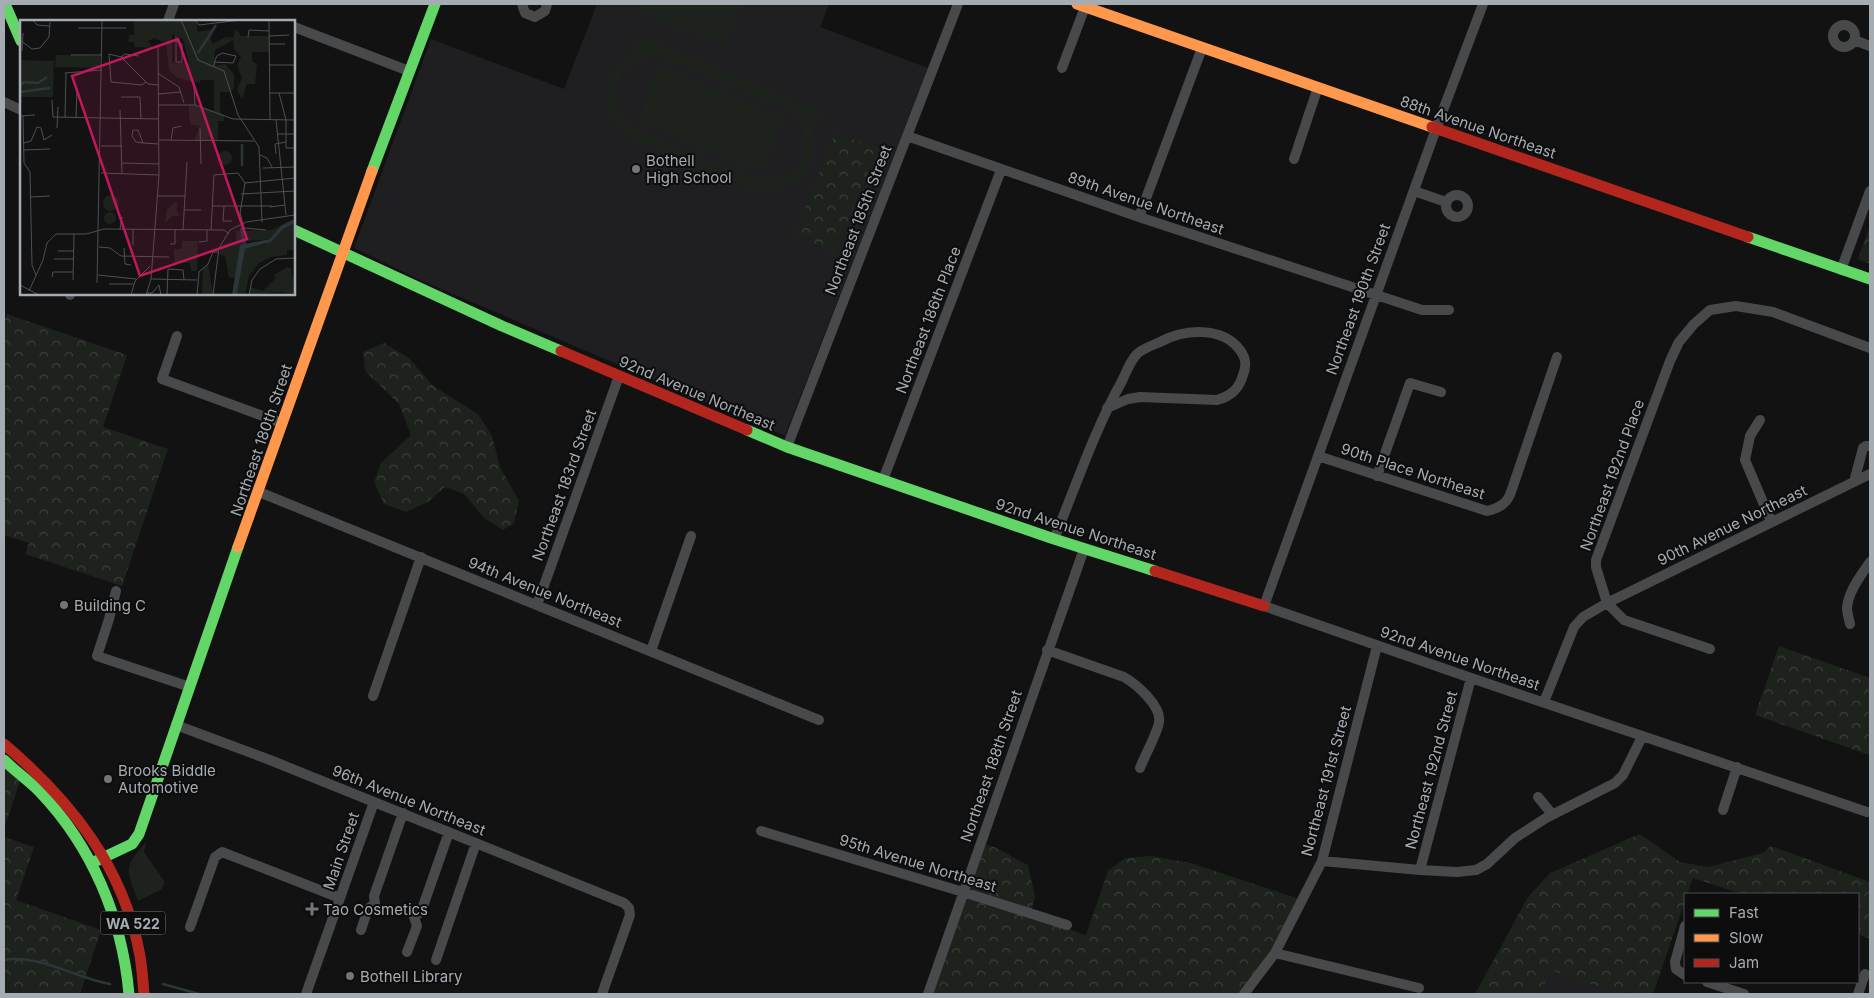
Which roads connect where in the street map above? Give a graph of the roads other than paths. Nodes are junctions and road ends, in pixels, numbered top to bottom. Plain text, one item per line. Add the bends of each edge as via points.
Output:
1 (5, 4) edge
2 (174, 4) edge
3 (435, 4) edge
4 (522, 4) edge
5 (547, 4) edge
6 (958, 4) edge
7 (1483, 4) edge
8 (1081, 5) edge
9 (168, 20) edge
10 (295, 27) edge
11 (20, 39) edge
12 (1854, 40) dead end
13 (1870, 46) edge
14 (1202, 48) junction
15 (1062, 68) dead end
16 (409, 72) junction
17 (1318, 88) junction
18 (4, 102) edge
19 (20, 110) edge
20 (1436, 129) junction
21 (907, 136) junction
22 (1294, 159) dead end
23 (1001, 170) junction
24 (1414, 191) junction
25 (1870, 191) edge
26 (1446, 202) dead end
27 (1139, 217) junction
28 (295, 230) edge
29 (343, 254) junction
30 (1841, 270) junction
31 (1870, 279) edge
32 (1376, 295) junction
33 (1449, 310) dead end
34 (177, 336) dead end
35 (1870, 348) edge
36 (1557, 357) dead end
37 (619, 376) junction
38 (1441, 392) dead end
39 (1107, 408) junction
40 (1760, 420) dead end
41 (282, 423) junction
42 (1870, 446) edge
43 (787, 447) junction
44 (1318, 456) junction
45 (1870, 474) edge
46 (1377, 476) junction
47 (883, 480) junction
48 (1854, 482) junction
49 (259, 492) junction
50 (1772, 521) junction
51 (691, 536) dead end
52 (1054, 539) junction
53 (1084, 548) junction
54 (420, 557) junction
55 (1870, 562) edge
56 (116, 591) dead end
57 (1607, 603) junction
58 (537, 605) junction
59 (1264, 606) junction
60 (1850, 624) dead end
61 (1377, 646) junction
62 (1710, 648) dead end
63 (1047, 650) junction
64 (651, 651) junction
65 (1471, 678) junction
66 (190, 687) junction
67 (373, 696) dead end
68 (1544, 702) junction
69 (819, 720) dead end
70 (176, 724) junction
71 (1642, 737) junction
72 (4, 744) edge
73 (4, 760) edge
74 (1737, 767) junction
75 (1140, 768) dead end
76 (1538, 797) dead end
77 (374, 802) junction
78 (1723, 810) dead end
79 (1867, 812) dead end
80 (403, 813) junction
81 (1552, 814) junction
82 (761, 831) dead end
83 (449, 832) junction
84 (476, 843) junction
85 (105, 857) junction
86 (1322, 861) junction
87 (91, 864) junction
88 (1420, 870) junction
89 (964, 892) junction
90 (340, 898) junction
91 (1067, 925) dead end
92 (190, 927) dead end
93 (1684, 929) edge
94 (361, 930) dead end
95 (408, 952) dead end
96 (1275, 953) junction
97 (436, 960) dead end
98 (1684, 974) edge
99 (1864, 974) edge
100 (1710, 983) edge
101 (1419, 988) dead end
102 (129, 994) edge
103 (144, 994) edge
104 (306, 994) edge
105 (602, 994) edge
106 (928, 994) edge
107 (1244, 994) edge
108 (1744, 994) edge
109 (1858, 994) edge

1 - 11 street
2 - 9 street
3 - 16 street, Northeast 180th Street
4 - 5 street via 525,13 536,17 545,12
6 - 21 street, Northeast 185th Street
7 - 20 street, Northeast 190th Street
8 - 14 street, 88th Avenue Northeast
8 - 15 street
10 - 16 street
12 - 13 street
14 - 17 street, 88th Avenue Northeast
14 - 27 street
16 - 29 street, Northeast 180th Street
17 - 20 street, 88th Avenue Northeast
17 - 22 street
18 - 19 street
20 - 24 street, Northeast 190th Street
20 - 30 street, 88th Avenue Northeast
21 - 23 street, 89th Avenue Northeast
21 - 43 street, Northeast 185th Street
23 - 27 street, 89th Avenue Northeast
23 - 47 street, Northeast 186th Place
24 - 26 street
24 - 32 street, Northeast 190th Street
25 - 30 street
27 - 32 street, 89th Avenue Northeast
28 - 29 street, 92nd Avenue Northeast
29 - 37 street, 92nd Avenue Northeast
29 - 41 street, Northeast 180th Street
30 - 31 street, 88th Avenue Northeast
32 - 33 street, 89th Avenue Northeast via 1422,310
32 - 44 street, Northeast 190th Street
34 - 41 street via 162,378
35 - 57 street, Northeast 192nd Place via 1772,312 1736,306 1710,310 1694,324 1679,342 1670,361 1596,560
36 - 46 street, 90th Place Northeast via 1508,500 1499,508 1487,512
37 - 43 street, 92nd Avenue Northeast
37 - 58 street, Northeast 183rd Street
38 - 46 street via 1410,383
39 - 39 street via 1140,397 1217,400 1228,397 1242,380 1246,357 1223,336 1195,332 1173,336 1137,354
39 - 52 street
40 - 50 street via 1750,436 1745,460
41 - 49 street, Northeast 180th Street
42 - 48 street via 1863,448
43 - 47 street, 92nd Avenue Northeast
44 - 46 street, 90th Place Northeast
44 - 59 street, Northeast 190th Street
45 - 48 street, 90th Avenue Northeast
47 - 52 street, 92nd Avenue Northeast
48 - 50 street, 90th Avenue Northeast
49 - 54 street, 94th Avenue Northeast
49 - 66 street, Northeast 180th Street
50 - 57 street, 90th Avenue Northeast
51 - 64 street
52 - 53 street, 92nd Avenue Northeast
53 - 59 street, 92nd Avenue Northeast
53 - 63 street, Northeast 188th Street
54 - 58 street, 94th Avenue Northeast
54 - 67 street
55 - 60 street via 1850,596 1847,608
56 - 66 street via 97,656
57 - 62 street via 1624,620
57 - 68 street via 1583,617 1574,627
58 - 64 street, 94th Avenue Northeast
59 - 61 street, 92nd Avenue Northeast
61 - 65 street, 92nd Avenue Northeast
61 - 86 street, Northeast 191st Street
63 - 75 street via 1124,677 1148,697 1160,721
63 - 89 street, Northeast 188th Street
64 - 69 street, 94th Avenue Northeast
65 - 68 street, 92nd Avenue Northeast
65 - 88 street, Northeast 192nd Street
66 - 70 street, Northeast 180th Street
68 - 71 street, 92nd Avenue Northeast
70 - 77 street, 96th Avenue Northeast
70 - 85 street, Northeast 180th Street via 139,834 132,844
71 - 74 street, 92nd Avenue Northeast
71 - 81 street via 1623,775 1615,783
72 - 85 street, WA 522 via 52,786 86,827
73 - 87 street, WA 522 via 38,790 62,818 82,845
74 - 78 street
74 - 79 street, 92nd Avenue Northeast
76 - 81 street
77 - 80 street, 96th Avenue Northeast
77 - 90 street, Main Street
80 - 83 street, 96th Avenue Northeast
80 - 94 street via 374,896 375,903 368,909
81 - 88 street via 1515,838 1476,870
82 - 89 street, 95th Avenue Northeast
83 - 84 street, 96th Avenue Northeast
83 - 95 street via 421,912 414,917 416,926
84 - 97 street
84 - 105 street, 96th Avenue Northeast via 624,903 629,908 630,915
85 - 87 street, Northeast 180th Street
85 - 103 street, WA 522 via 122,892 138,942
86 - 88 street
86 - 96 street, Northeast 191st Street
87 - 102 street, WA 522 via 113,912 122,944
89 - 91 street, 95th Avenue Northeast
89 - 106 street, Northeast 188th Street
90 - 92 street via 222,852 215,857
90 - 104 street, Main Street
93 - 98 street via 1675,962 1676,968
96 - 101 street
96 - 107 street, Northeast 191st Street
99 - 109 street
100 - 108 street

